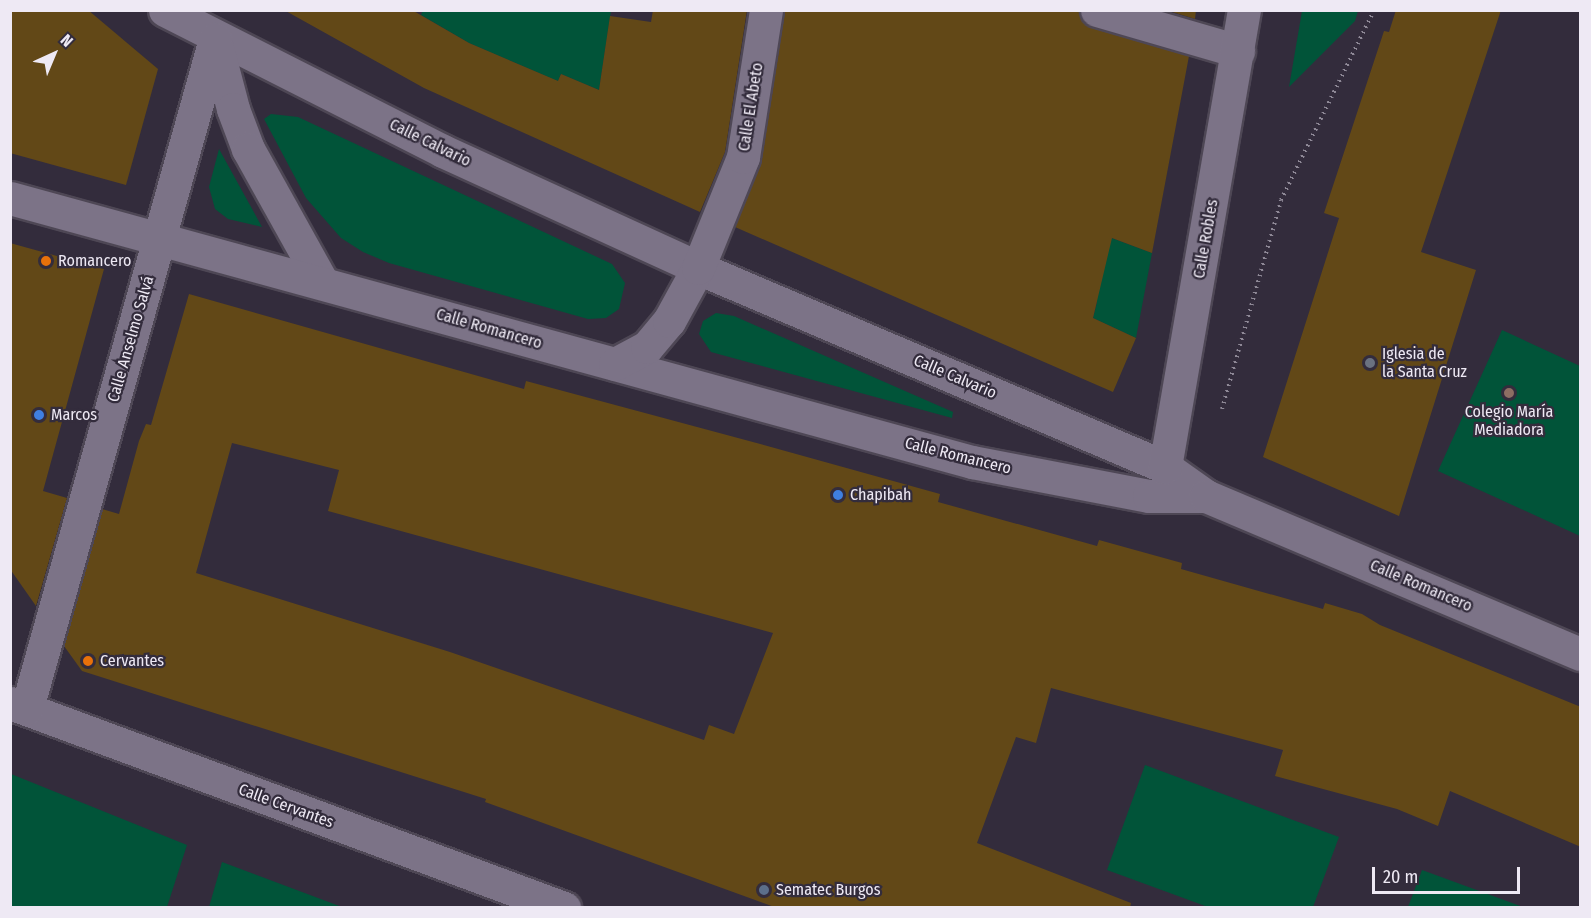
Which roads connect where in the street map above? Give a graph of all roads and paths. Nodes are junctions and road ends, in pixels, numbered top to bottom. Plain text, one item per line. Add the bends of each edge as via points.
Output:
1 (165, 10) edge
2 (766, 10) edge
3 (1097, 10) edge
4 (1244, 10) edge
5 (1374, 10) edge
6 (215, 39) junction
7 (1238, 51) junction
8 (10, 198) edge
9 (158, 241) junction
10 (698, 268) junction
11 (322, 282) junction
12 (615, 364) junction
13 (1220, 413) dead end
14 (1165, 467) junction
15 (1206, 496) junction
16 (1581, 654) edge
17 (19, 705) edge
18 (564, 908) edge

1 - 6 street, Calle Calvario
2 - 10 street, Calle El Abeto via 743,157
3 - 7 street
4 - 7 street, Calle Robles
5 - 13 path via 1281,200
6 - 9 street, Calle Anselmo Salvá
6 - 10 street, Calle Calvario via 443,151
6 - 11 street via 232,109 248,149
7 - 14 street, Calle Robles
8 - 9 street, Calle Romancero
9 - 11 street, Calle Romancero
9 - 17 street, Calle Anselmo Salvá
10 - 12 street via 662,330 647,347
10 - 14 street, Calle Calvario
11 - 12 street, Calle Romancero
12 - 15 street, Calle Romancero via 972,462 1149,496
14 - 15 street, Calle Calvario
15 - 16 street, Calle Romancero
17 - 18 street, Calle Cervantes

